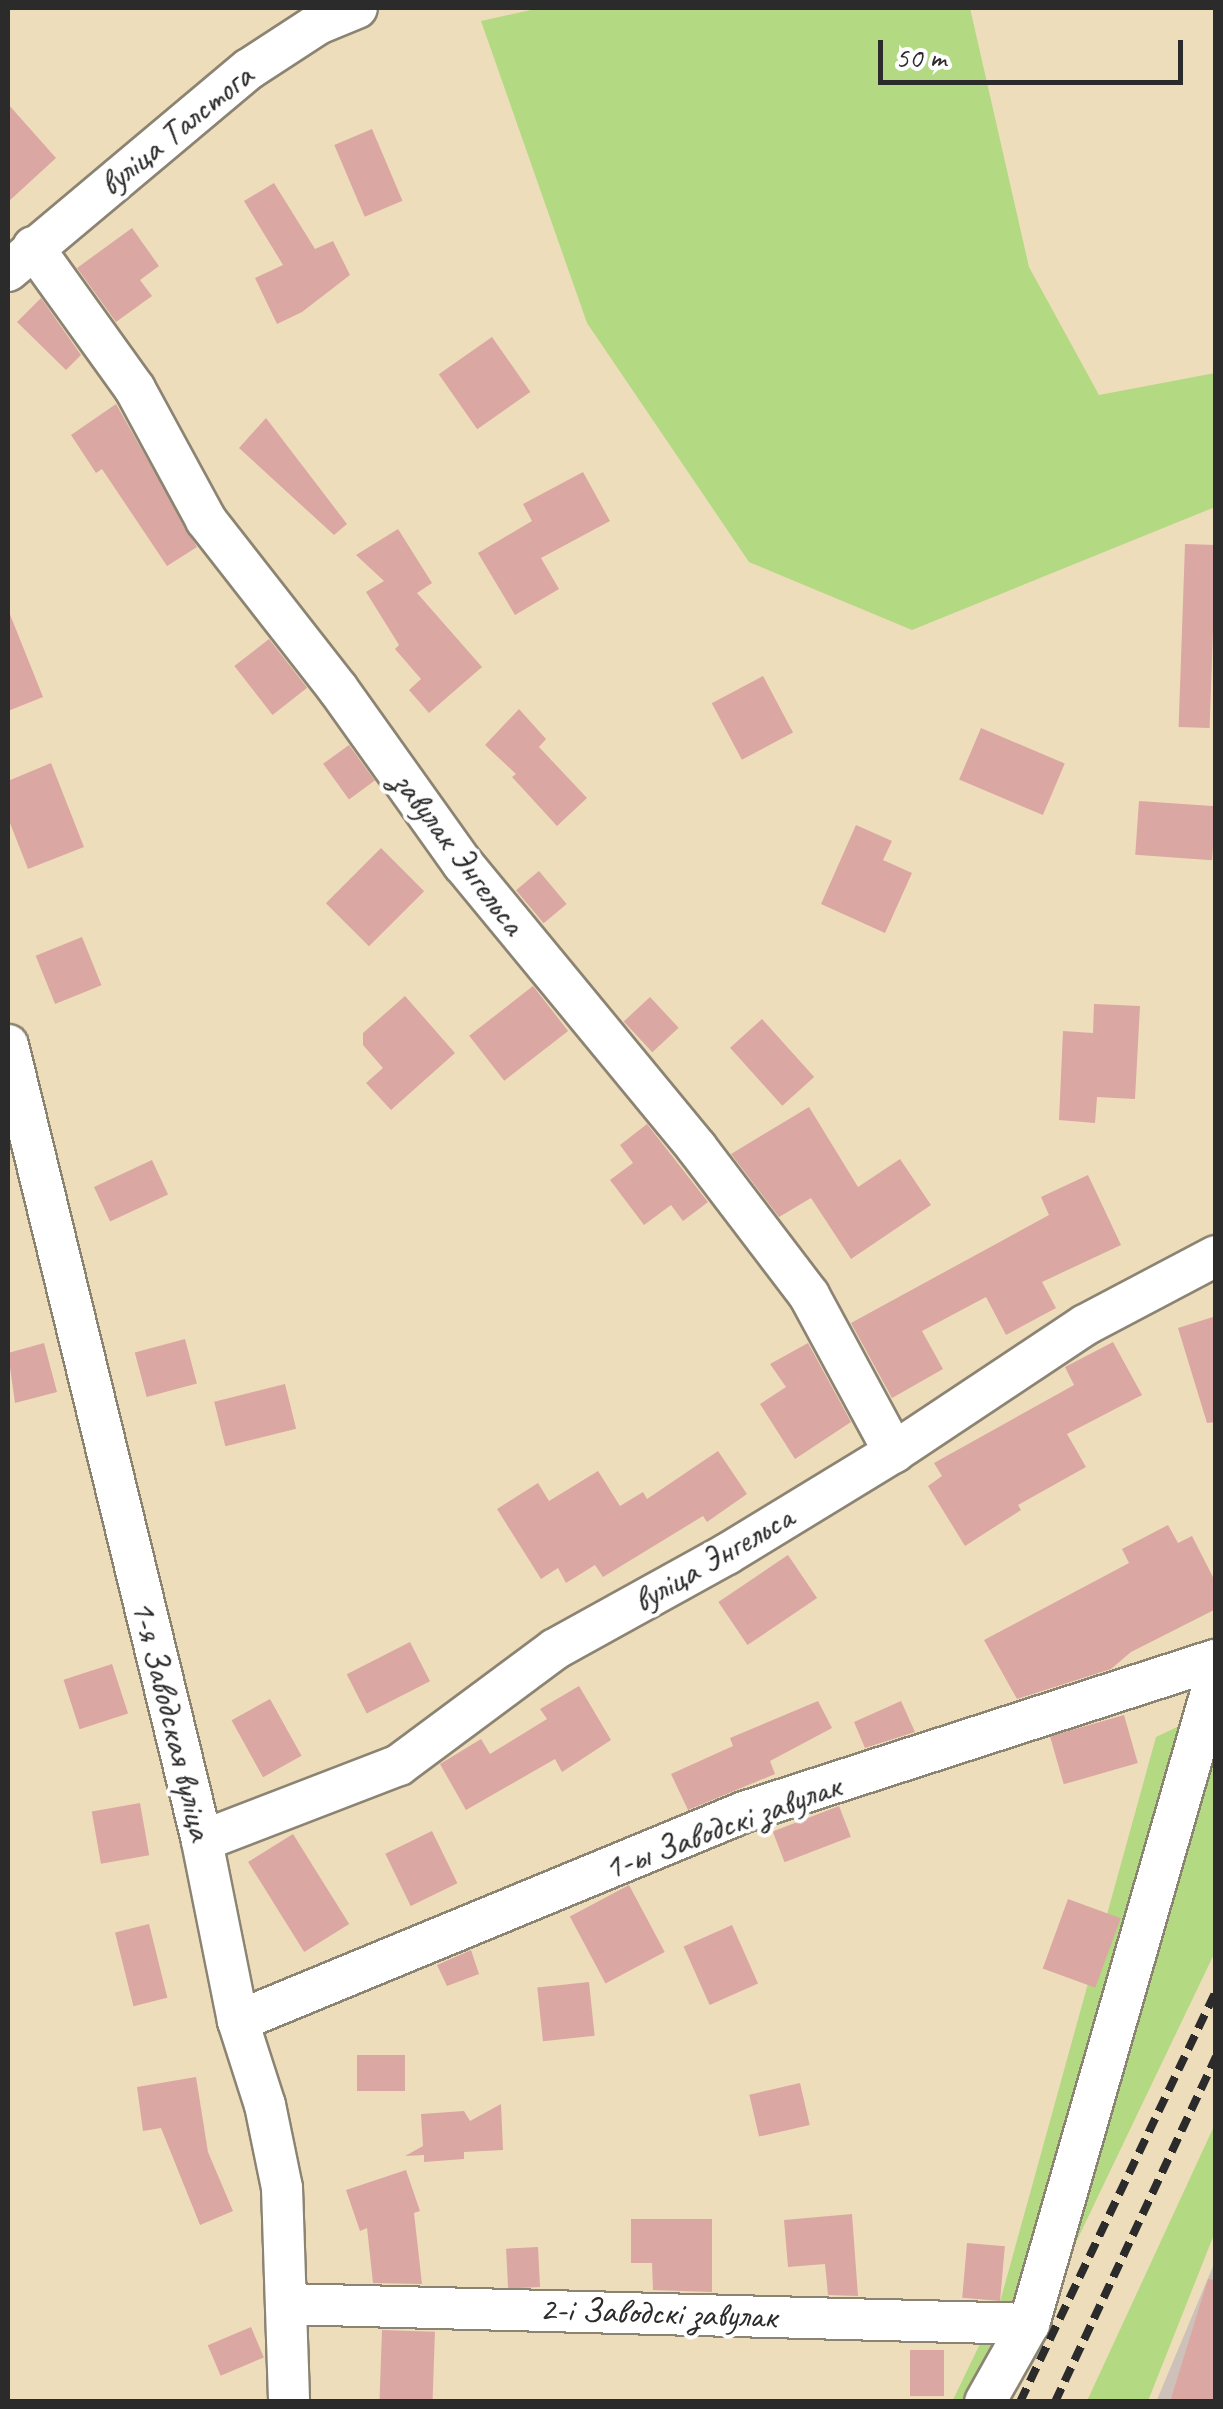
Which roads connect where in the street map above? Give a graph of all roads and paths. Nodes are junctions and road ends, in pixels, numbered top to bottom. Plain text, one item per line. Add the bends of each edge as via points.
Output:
1 (357, 8) edge
2 (20, 260) edge
3 (8, 1044) edge
4 (1216, 1256) edge
5 (894, 1452) junction
6 (1216, 1660) edge
7 (1216, 1675) edge
8 (202, 1841) junction
9 (238, 2021) junction
10 (287, 2304) junction
11 (1030, 2324) junction
12 (289, 2402) edge
13 (985, 2402) edge

1 - 2 street, вуліца Талстога via 318,24 248,69
2 - 5 street, завулак Энгельса via 135,389 206,520 463,864 809,1295
3 - 8 street, 1-я Заводская вуліца
4 - 5 street, вуліца Энгельса via 1086,1326
5 - 8 street, вуліца Энгельса via 555,1649 399,1764
6 - 9 street, 1-ы Заводскі завулак via 744,1812
7 - 11 street
8 - 9 street, 1-я Заводская вуліца
9 - 10 street, 1-я Заводская вуліца via 282,2188
10 - 11 street, 2-і Заводскі завулак
10 - 12 street, 1-я Заводская вуліца
11 - 13 street

